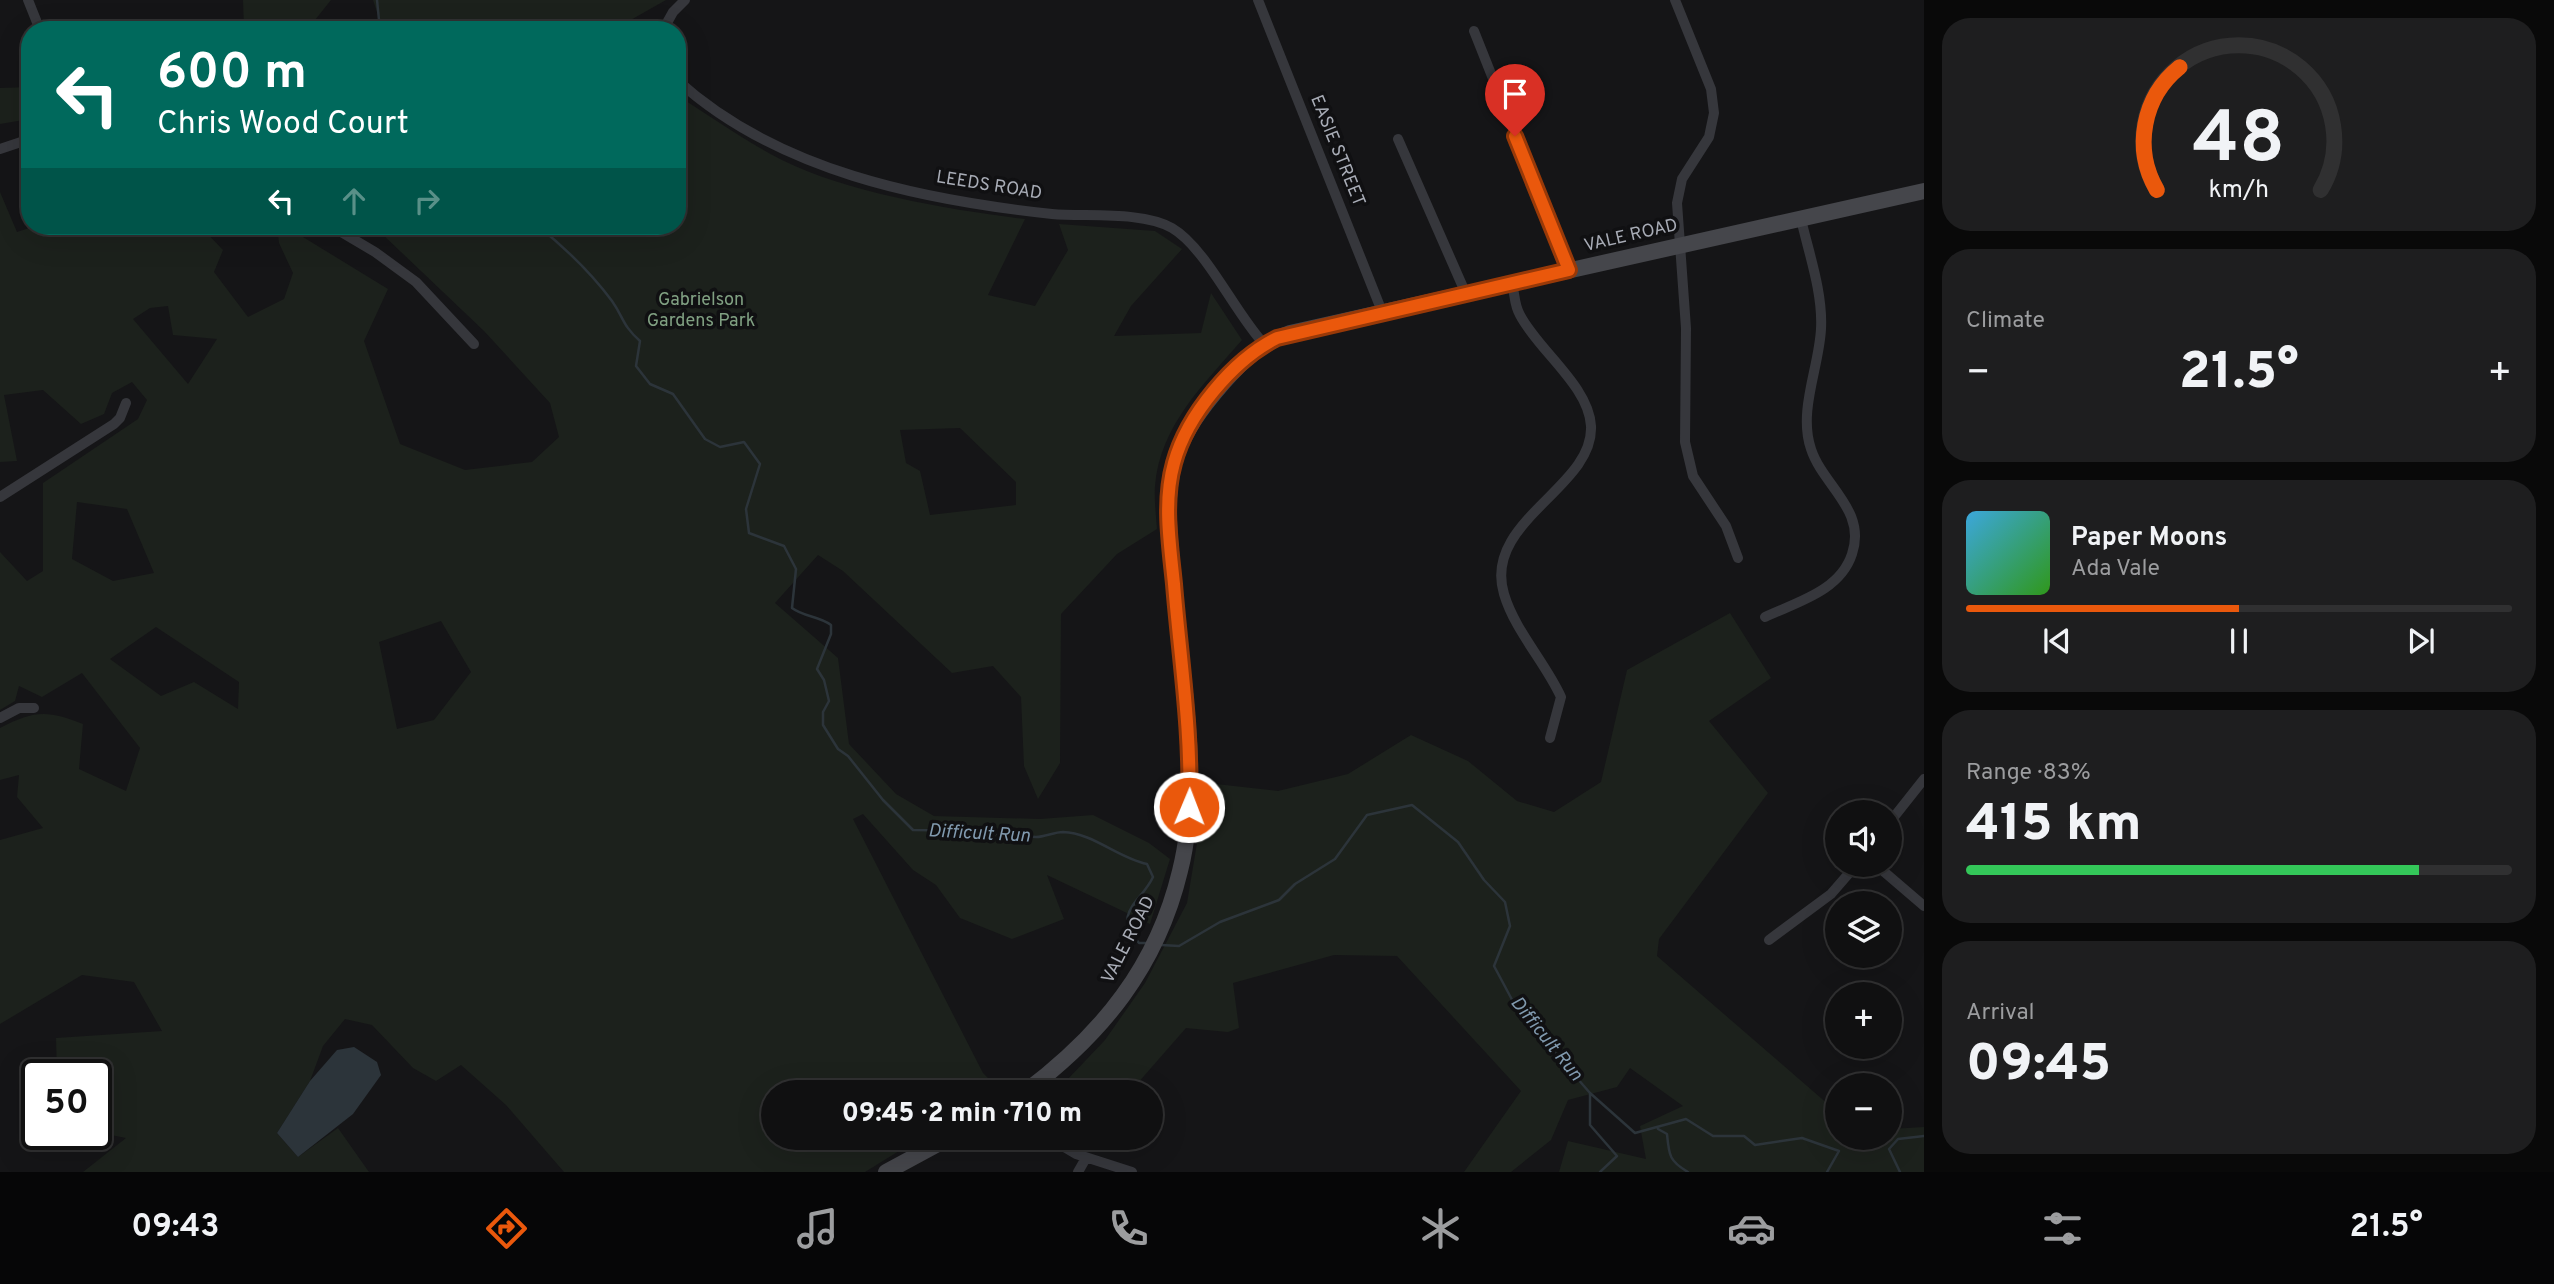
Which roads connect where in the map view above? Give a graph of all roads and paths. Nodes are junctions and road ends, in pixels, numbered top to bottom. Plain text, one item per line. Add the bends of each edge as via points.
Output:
1 (28, 0) edge
2 (685, 0) edge
3 (1258, 0) edge
4 (1675, 0) edge
5 (36, 21) edge
6 (668, 21) edge
7 (1474, 31) dead end
8 (686, 86) edge
9 (1398, 139) dead end
10 (21, 142) edge
11 (0, 149) edge
12 (1924, 191) edge
13 (1801, 219) junction
14 (346, 235) edge
15 (1681, 244) junction
16 (1569, 270) junction
17 (1512, 284) junction
18 (1466, 294) junction
19 (1383, 314) junction
20 (474, 344) dead end
21 (1264, 344) junction
22 (126, 403) dead end
23 (0, 497) edge
24 (1738, 558) dead end
25 (1765, 617) dead end
26 (34, 708) dead end
27 (0, 718) edge
28 (1550, 738) dead end
29 (1924, 779) edge
30 (1902, 807) edge
31 (1846, 877) edge
32 (1890, 877) edge
33 (1924, 906) edge
34 (1769, 940) dead end
35 (1039, 1080) edge
36 (927, 1150) edge
37 (1071, 1150) edge
38 (1086, 1158) junction
39 (886, 1172) edge
40 (1078, 1172) edge
41 (1132, 1172) edge

1 - 5 street
2 - 6 street
3 - 19 street, EASIE STREET
4 - 15 street via 1711,89 1714,113 1709,137 1678,190
7 - 16 street
8 - 21 street, LEEDS ROAD via 780,147 848,174 994,206 1146,219 1171,227 1191,243
9 - 18 street
10 - 11 street
12 - 13 main road, VALE ROAD
13 - 15 main road, VALE ROAD
13 - 25 street via 1821,327 1807,432 1811,451 1851,516 1855,543 1845,570 1832,584
14 - 20 street via 416,282
15 - 16 main road, VALE ROAD
15 - 24 street via 1686,328 1683,421 1688,461 1698,487 1726,526
16 - 17 main road, VALE ROAD
17 - 18 main road, VALE ROAD
17 - 28 street via 1520,315 1579,392 1591,422 1584,452 1518,531 1502,575 1508,605 1561,697
18 - 19 main road, VALE ROAD
19 - 21 main road, VALE ROAD via 1290,333
21 - 35 main road, VALE ROAD via 1199,413 1180,447 1170,480 1169,540 1189,790 1185,847 1172,899 1147,955 1112,1013
22 - 23 street via 114,424
26 - 27 street via 19,708
29 - 30 street
31 - 34 street via 1831,894
32 - 33 street
36 - 39 main road
37 - 38 street
38 - 40 street
38 - 41 street

